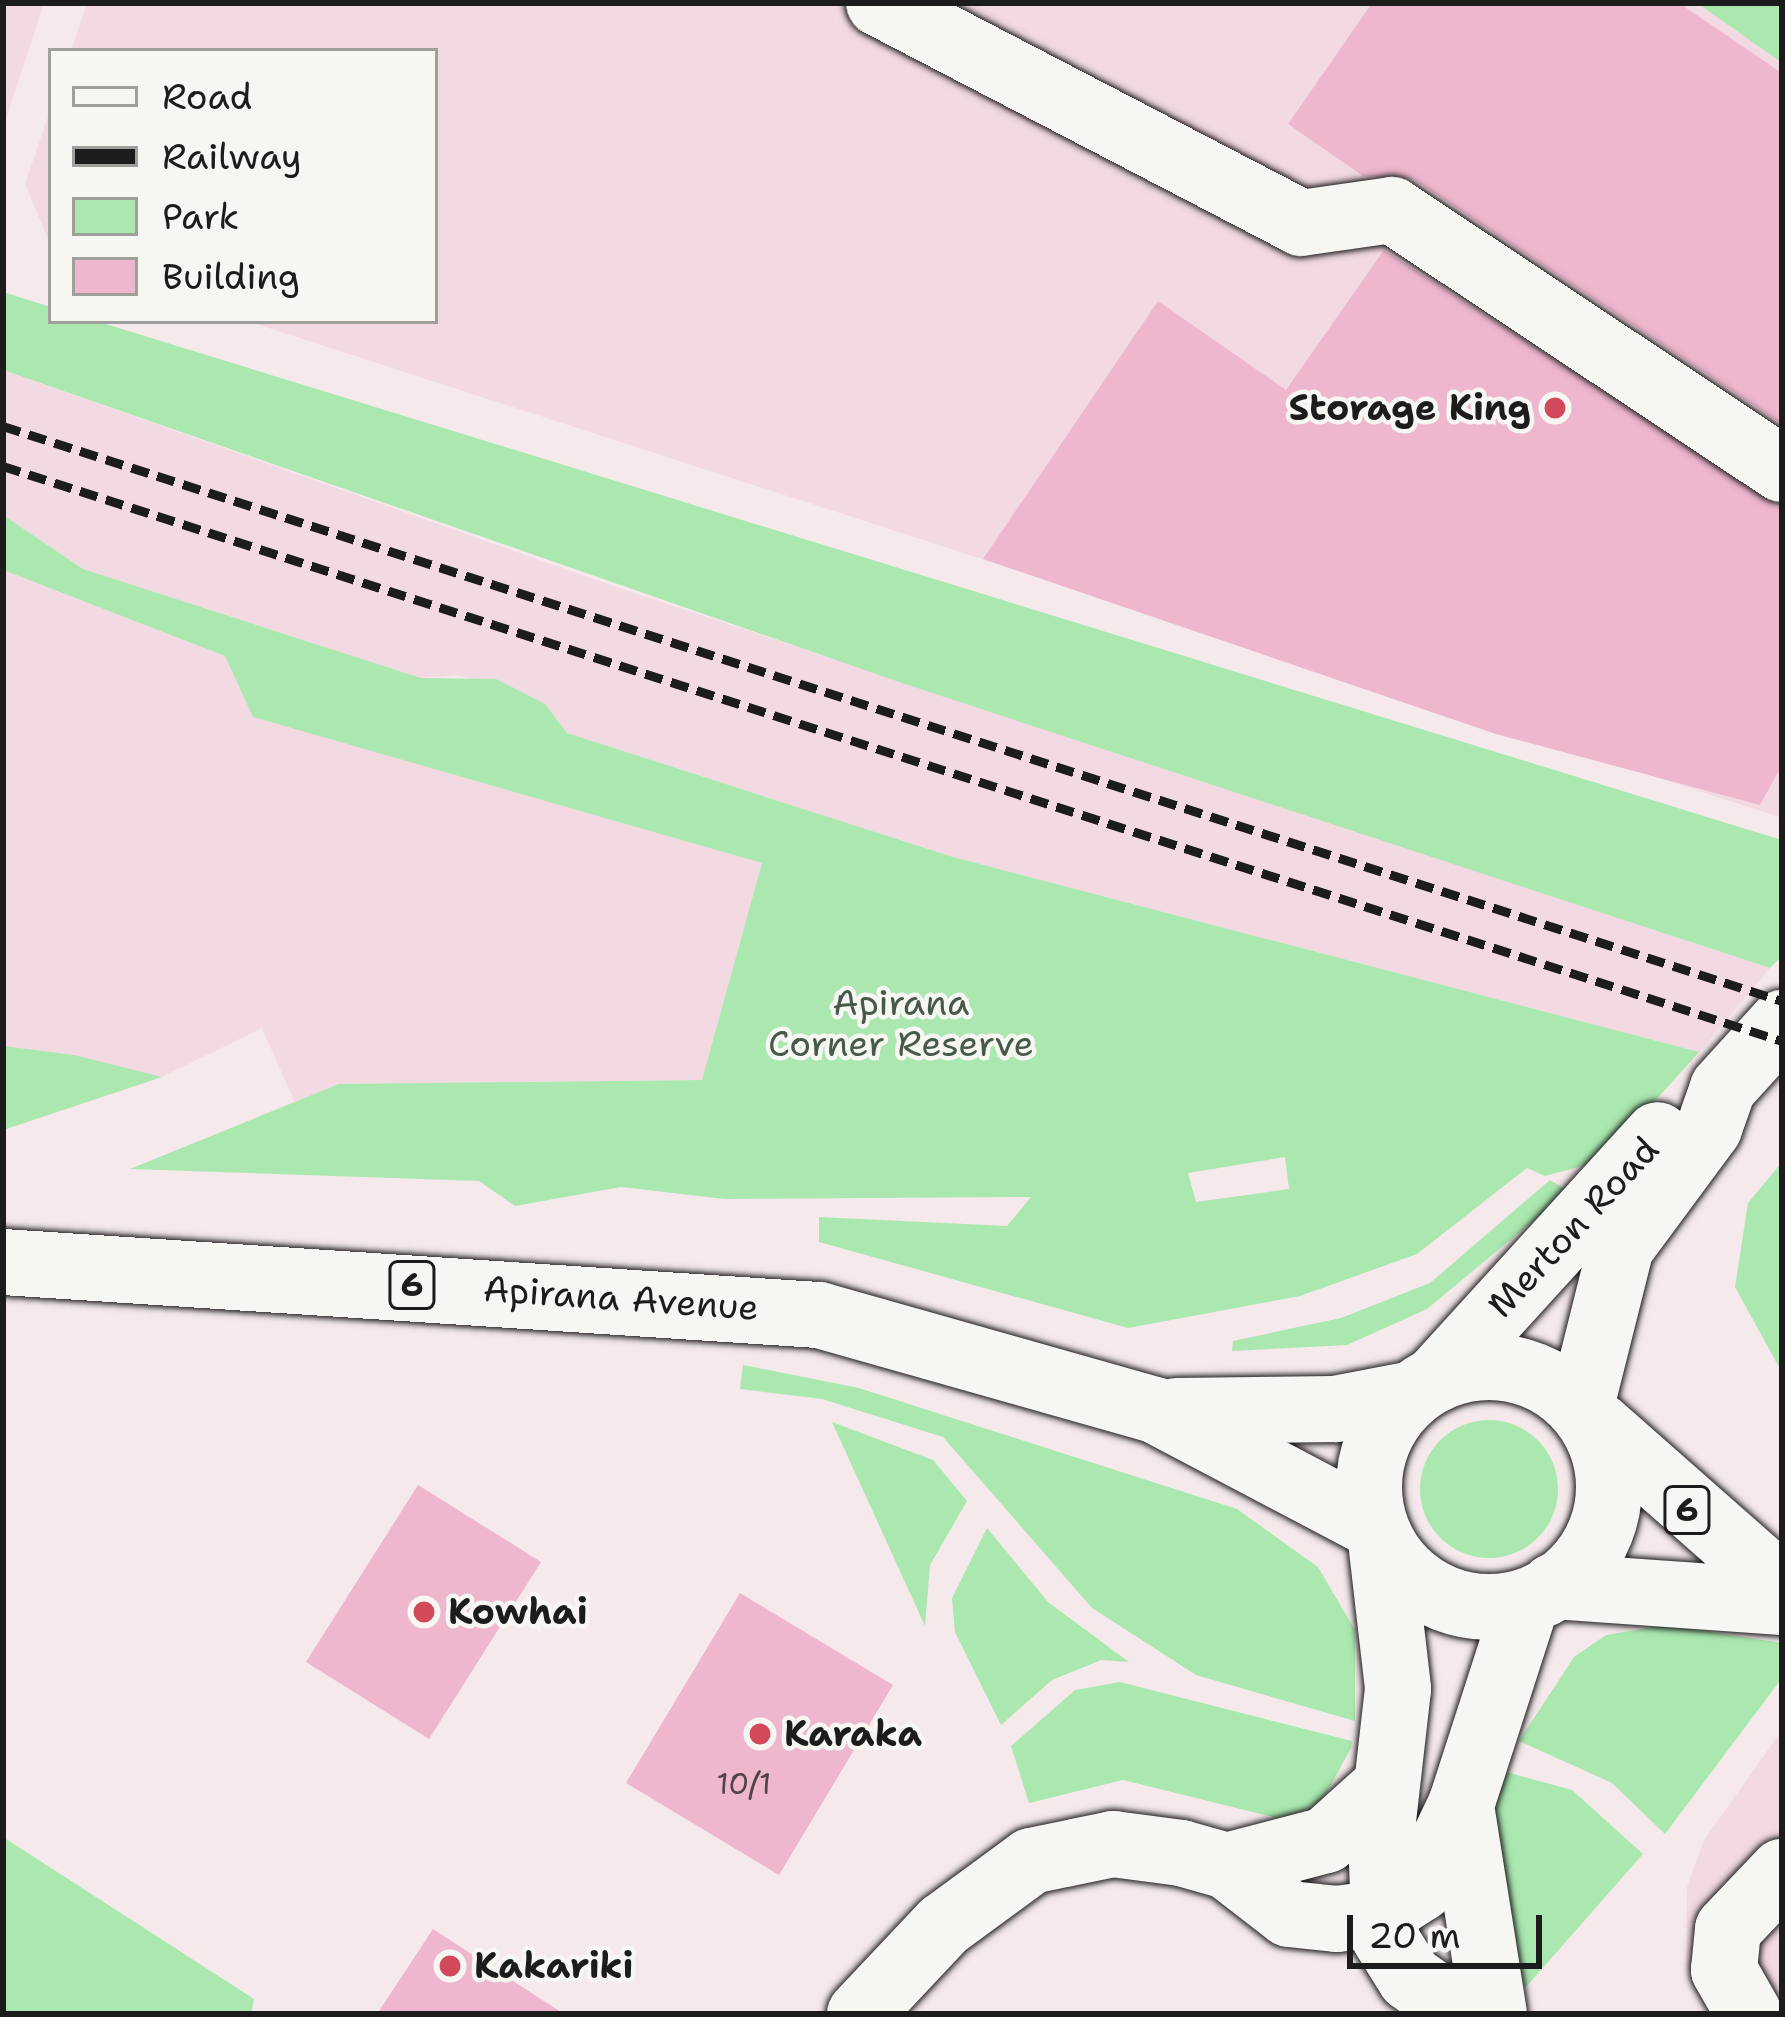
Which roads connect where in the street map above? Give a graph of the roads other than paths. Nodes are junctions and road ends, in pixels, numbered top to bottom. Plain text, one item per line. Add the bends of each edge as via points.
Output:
1 (878, 3) edge
2 (1782, 469) edge
3 (1782, 1023) edge
4 (1723, 1088) junction
5 (3, 1262) edge
6 (1424, 1387) junction
7 (1155, 1410) junction
8 (1590, 1414) junction
9 (1378, 1533) junction
10 (1782, 1587) edge
11 (1540, 1595) junction
12 (1782, 1602) edge
13 (1386, 1786) junction
14 (1461, 1805) junction
15 (1227, 1866) junction
16 (1782, 1872) edge
17 (1382, 1913) junction
18 (860, 2014) edge
19 (1462, 2014) edge
20 (1494, 2014) edge
21 (1749, 2014) edge

1 - 2 main road via 1301,223 1392,210
3 - 4 main road, Merton Road
4 - 6 main road, Merton Road via 1682,1109
4 - 8 main road, Merton Road via 1709,1128 1621,1247
5 - 7 main road, Apirana Avenue / 6 via 739,1302
6 - 7 main road, Apirana Avenue / 6 via 1335,1409
6 - 8 main road, 6 via 1488,1367
6 - 9 main road via 1374,1450
7 - 9 main road, Apirana Avenue / 6
8 - 10 main road, 6
8 - 11 main road via 1606,1513 1592,1549
9 - 11 main road, 6 via 1448,1600
9 - 13 main road via 1398,1689
11 - 12 main road, 6
11 - 14 main road
13 - 15 main road via 1326,1840
13 - 17 main road
14 - 17 main road via 1421,1888
14 - 20 main road
15 - 17 main road via 1289,1914
15 - 18 main road via 1113,1844 1030,1861 944,1925
16 - 21 main road via 1728,1929 1724,1970
17 - 19 main road via 1410,1978

